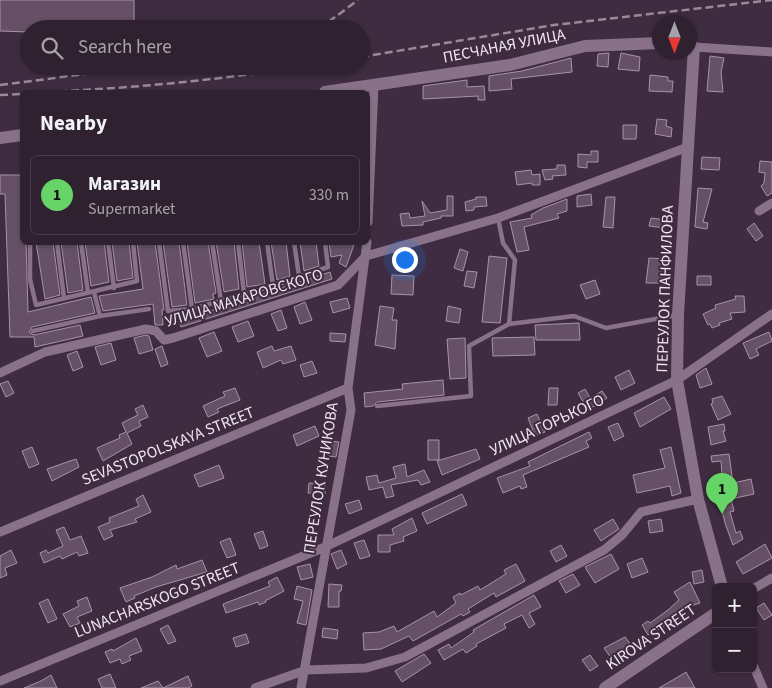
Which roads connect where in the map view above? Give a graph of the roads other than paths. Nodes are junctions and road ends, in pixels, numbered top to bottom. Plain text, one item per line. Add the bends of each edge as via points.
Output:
1 (652, 43) edge
2 (697, 47) edge
3 (772, 52) edge
4 (691, 60) edge
5 (374, 85) junction
6 (339, 90) edge
7 (20, 135) edge
8 (0, 138) edge
9 (688, 146) junction
10 (370, 176) edge
11 (772, 203) edge
12 (759, 212) dead end
13 (498, 218) junction
14 (30, 245) edge
15 (57, 245) edge
16 (81, 245) edge
17 (108, 245) edge
18 (132, 245) edge
19 (158, 245) edge
20 (183, 245) edge
21 (212, 245) edge
22 (238, 245) edge
23 (267, 245) edge
24 (295, 245) edge
25 (325, 245) edge
26 (366, 245) edge
27 (366, 256) junction
28 (300, 276) junction
29 (273, 286) junction
30 (114, 288) junction
31 (94, 292) junction
32 (88, 293) junction
33 (244, 293) junction
34 (64, 298) junction
35 (221, 301) junction
36 (149, 308) dead end
37 (192, 308) junction
38 (772, 314) edge
39 (678, 315) junction
40 (100, 316) junction
41 (509, 324) junction
42 (33, 331) dead end
43 (0, 374) edge
44 (677, 380) junction
45 (348, 388) junction
46 (377, 406) dead end
47 (698, 499) junction
48 (0, 532) edge
49 (325, 547) junction
50 (772, 578) edge
51 (721, 583) edge
52 (757, 587) edge
53 (712, 616) edge
54 (306, 670) junction
55 (756, 673) edge
56 (0, 681) edge
57 (255, 688) edge
58 (301, 688) edge
59 (604, 688) edge
60 (763, 688) edge

1 - 5 street, ПЕСЧАНАЯ УЛИЦА via 585,46 510,65
2 - 3 street
4 - 9 street, ПЕРЕУЛОК ПАНФИЛОВА
5 - 6 street, ПЕСЧАНАЯ УЛИЦА
5 - 10 street
7 - 8 street
9 - 13 street, УЛИЦА МАКАРОВСКОГО
9 - 39 street, ПЕРЕУЛОК ПАНФИЛОВА
11 - 12 street
13 - 27 street, УЛИЦА МАКАРОВСКОГО
13 - 41 lane via 503,244 515,260
14 - 34 lane via 30,278 36,305
15 - 34 lane
16 - 32 lane
17 - 30 lane
18 - 30 lane via 137,281
19 - 37 lane via 168,311
20 - 37 lane
21 - 35 lane
22 - 33 lane
23 - 29 lane
24 - 28 lane
25 - 28 lane via 328,268
26 - 27 street, ПЕРЕУЛОК КУНИКОВА
27 - 43 street, УЛИЦА МАКАРОВСКОГО via 338,285 173,338 164,340 156,331 146,329 45,352
27 - 45 street, ПЕРЕУЛОК КУНИКОВА
28 - 29 lane
29 - 33 lane
30 - 31 lane
31 - 32 lane
31 - 40 lane
32 - 34 lane
33 - 35 lane
35 - 37 lane
36 - 40 lane
38 - 44 street, УЛИЦА ГОРЬКОГО
39 - 41 lane via 606,328 574,316
39 - 44 street, ПЕРЕУЛОК ПАНФИЛОВА
40 - 42 lane
41 - 46 lane via 469,346 471,396
44 - 47 street, ПЕРЕУЛОК ПАНФИЛОВА
44 - 49 street, УЛИЦА ГОРЬКОГО
45 - 48 street, SEVASTOPOLSKAYA STREET
45 - 49 street, ПЕРЕУЛОК КУНИКОВА via 351,410
47 - 51 street, ПЕРЕУЛОК ПАНФИЛОВА
47 - 54 street via 640,512 622,536 604,550 405,657 366,668
49 - 54 street, ПЕРЕУЛОК КУНИКОВА
49 - 56 street, LUNACHARSKOGO STREET
50 - 52 street
53 - 59 street, KIROVA STREET
54 - 57 street
54 - 58 street, ПЕРЕУЛОК КУНИКОВА
55 - 60 street

